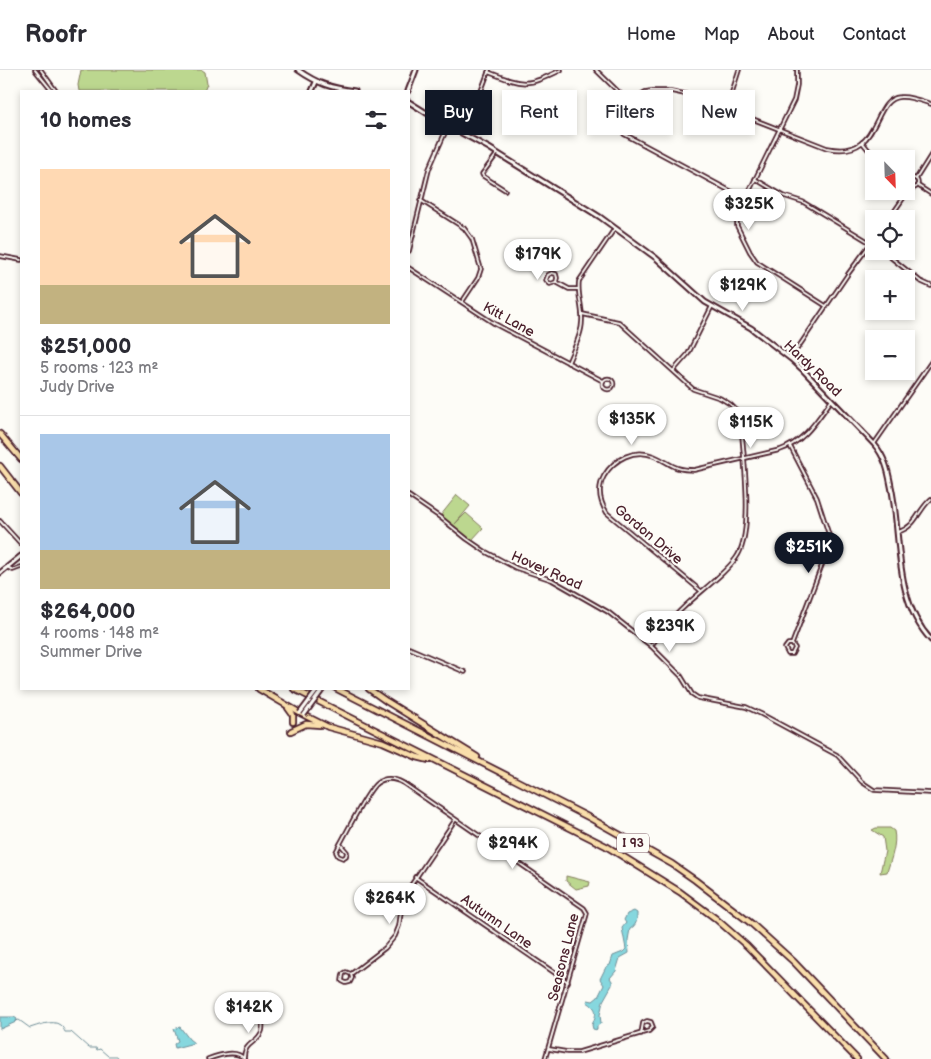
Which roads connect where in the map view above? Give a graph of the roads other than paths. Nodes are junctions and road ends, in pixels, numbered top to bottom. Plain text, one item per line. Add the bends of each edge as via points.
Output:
1 (35, 70) edge
2 (40, 70) edge
3 (298, 70) edge
4 (416, 70) edge
5 (561, 70) edge
6 (596, 70) edge
7 (739, 70) edge
8 (797, 70) edge
9 (489, 71) edge
10 (316, 82) junction
11 (51, 90) edge
12 (55, 90) edge
13 (312, 90) edge
14 (347, 90) edge
15 (408, 90) edge
16 (482, 90) edge
17 (617, 90) edge
18 (733, 90) edge
19 (410, 103) edge
20 (931, 104) edge
21 (425, 112) edge
22 (755, 119) edge
23 (779, 128) junction
24 (444, 135) edge
25 (464, 135) edge
26 (626, 135) edge
27 (862, 142) junction
28 (869, 150) edge
29 (497, 154) junction
30 (931, 155) edge
31 (755, 179) junction
32 (916, 179) joint
33 (917, 186) joint
34 (505, 190) dead end
35 (931, 194) edge
36 (745, 199) junction
37 (420, 200) junction
38 (615, 228) junction
39 (865, 238) edge
40 (410, 246) edge
41 (865, 251) edge
42 (0, 256) edge
43 (20, 260) edge
44 (894, 260) edge
45 (410, 269) edge
46 (556, 282) junction
47 (931, 286) edge
48 (578, 289) junction
49 (462, 303) junction
50 (712, 306) junction
51 (826, 306) junction
52 (582, 314) junction
53 (791, 358) junction
54 (931, 362) edge
55 (568, 363) junction
56 (673, 371) junction
57 (603, 382) junction
58 (831, 401) junction
59 (0, 434) edge
60 (874, 444) junction
61 (790, 446) junction
62 (20, 458) edge
63 (743, 459) junction
64 (0, 466) edge
65 (20, 492) edge
66 (410, 497) edge
67 (931, 500) edge
68 (0, 521) edge
69 (898, 532) junction
70 (20, 543) edge
71 (20, 557) edge
72 (7, 567) junction
73 (20, 567) edge
74 (0, 573) edge
75 (701, 591) junction
76 (931, 640) edge
77 (792, 644) junction
78 (651, 646) junction
79 (410, 648) edge
80 (465, 672) dead end
81 (261, 690) edge
82 (296, 690) edge
83 (317, 690) edge
84 (322, 690) edge
85 (339, 690) edge
86 (370, 690) edge
87 (286, 705) junction
88 (302, 714) junction
89 (293, 722) dead end
90 (328, 727) junction
91 (291, 731) dead end
92 (434, 761) junction
93 (482, 762) junction
94 (931, 793) edge
95 (455, 820) junction
96 (340, 844) junction
97 (415, 877) junction
98 (351, 974) junction
99 (568, 982) junction
100 (259, 1006) dead end
101 (641, 1034) junction
102 (245, 1049) junction
103 (549, 1049) junction
104 (236, 1053) junction
105 (244, 1058) edge
106 (208, 1059) edge
107 (545, 1059) edge
108 (857, 1059) edge
109 (886, 1059) edge

1 - 11 street
2 - 12 street
3 - 10 street
4 - 15 street
5 - 9 street via 525,84
6 - 17 street
7 - 18 street
8 - 23 street via 796,91
9 - 16 street
10 - 13 street
10 - 14 street
19 - 21 street, Hardy Road
20 - 27 street via 903,96 892,99 884,106 873,131
22 - 23 street
23 - 27 street via 833,149 850,148
23 - 31 street
24 - 37 street via 432,158
25 - 29 street, Hardy Road
26 - 36 street
27 - 28 street
29 - 34 street via 482,174
29 - 38 street, Hardy Road
30 - 32 street
31 - 36 street
31 - 39 street via 784,196 803,202
32 - 33 street
33 - 35 street
36 - 51 street via 737,226 753,257
37 - 40 street
37 - 49 street via 464,228 472,240 481,269
38 - 48 street via 580,278
38 - 50 street, Hardy Road
41 - 51 street
42 - 43 street
44 - 47 street
45 - 49 street, Kitt Lane
46 - 46 street via 556,274 548,275 548,283
46 - 48 street via 569,289
48 - 52 street
49 - 55 street, Kitt Lane
50 - 53 street, Hardy Road via 751,328
50 - 56 street via 688,354
51 - 53 street
52 - 55 street via 581,330
52 - 56 street via 619,322
53 - 58 street, Hardy Road
54 - 60 street
55 - 57 street, Kitt Lane
56 - 63 street via 693,389 726,400 734,407 741,422
57 - 57 street, Kitt Lane via 606,390 614,386 610,378
58 - 60 street, Hardy Road
58 - 61 street, Gordon Drive via 804,436
59 - 62 highway
60 - 69 street, Hardy Road via 887,466
61 - 63 street, Gordon Drive
61 - 77 street via 817,498 830,538
63 - 75 street via 747,506 741,548 731,564
63 - 75 street, Gordon Drive via 685,470 671,467 651,455 637,454 616,462 602,481 600,498 607,513
64 - 65 highway
66 - 78 street, Hovey Road via 486,552 521,570 552,580 586,599 614,616
67 - 69 street via 912,525
68 - 70 street
69 - 76 street, Hardy Road via 900,564 907,595 916,620
71 - 72 street
72 - 73 street via 13,570
72 - 74 street
75 - 78 street
77 - 77 street via 784,648 788,654 795,651
78 - 94 street, Hovey Road via 677,671 698,698 746,707 761,714 837,755 874,790
79 - 80 street
81 - 87 highway
82 - 92 highway, I 93
83 - 88 street, bridge
84 - 88 street, bridge
85 - 93 highway, I 93
86 - 93 highway
87 - 88 highway
87 - 89 highway via 293,714
88 - 90 highway
90 - 91 highway via 306,724
90 - 92 highway via 383,742
92 - 108 highway, I 93 via 606,846 680,892 747,946
93 - 109 highway, I 93 via 590,818 695,880 752,924 799,967
95 - 96 street, Seasons Lane via 403,783 385,780 372,788
95 - 97 street
95 - 99 street, Seasons Lane via 586,911
96 - 96 street, Seasons Lane via 348,852 342,858 336,853
97 - 98 street via 403,897 395,936 386,948
97 - 99 street, Autumn Lane
98 - 98 street via 343,973 342,981 350,982
99 - 103 street, Seasons Lane
100 - 102 street via 262,1031
101 - 101 street via 651,1030 651,1022 644,1022
101 - 103 street via 576,1052
102 - 104 street
102 - 105 street
103 - 107 street, Seasons Lane
104 - 105 street
104 - 106 street

